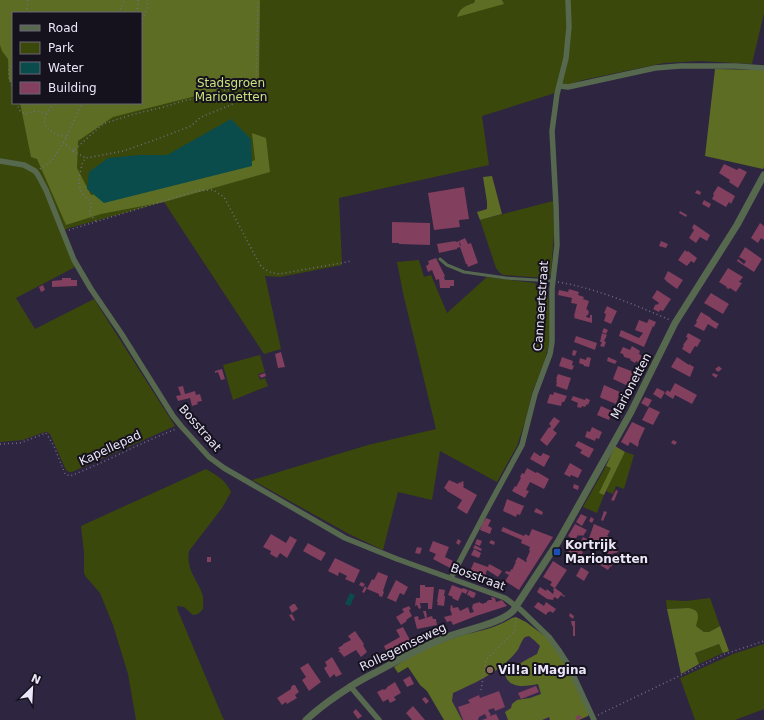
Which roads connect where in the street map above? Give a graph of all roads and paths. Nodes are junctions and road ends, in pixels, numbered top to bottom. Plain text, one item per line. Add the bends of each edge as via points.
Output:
1 (28, 0) edge
2 (125, 0) edge
3 (138, 0) edge
4 (148, 0) edge
5 (258, 0) edge
6 (568, 0) edge
7 (26, 12) edge
8 (119, 12) edge
9 (137, 12) edge
10 (142, 20) edge
11 (12, 64) edge
12 (764, 68) edge
13 (12, 86) edge
14 (560, 86) junction
15 (238, 89) junction
16 (16, 104) edge
17 (50, 104) edge
18 (82, 104) edge
19 (46, 114) junction
20 (66, 137) junction
21 (63, 142) junction
22 (72, 151) junction
23 (86, 158) junction
24 (0, 161) edge
25 (35, 170) junction
26 (764, 175) edge
27 (96, 221) junction
28 (62, 232) junction
29 (440, 259) dead end
30 (352, 261) dead end
31 (552, 281) junction
32 (675, 323) junction
33 (181, 426) junction
34 (0, 444) edge
35 (451, 578) junction
36 (514, 608) junction
37 (764, 642) edge
38 (350, 686) junction
39 (481, 690) dead end
40 (592, 719) edge
41 (306, 720) edge
42 (379, 720) edge

1 - 7 path
2 - 8 path
3 - 9 path
4 - 10 path
5 - 15 path via 256,81
6 - 14 street, Cannaertstraat via 569,27
11 - 13 path via 8,74
12 - 14 street via 655,68 568,87
14 - 31 street, Cannaertstraat via 552,131 557,245
15 - 22 path via 218,91 203,98 186,100 103,124
15 - 23 path via 233,104 202,117 191,126 123,151
16 - 19 path via 20,111 26,114 41,111
17 - 19 path via 51,107
18 - 20 path
19 - 20 path via 44,123 48,129
20 - 21 path
21 - 22 path
21 - 25 path via 52,161
22 - 23 path
23 - 27 path via 82,162 79,188 89,199 92,206 90,214
24 - 25 street via 24,165
25 - 28 street, Bosstraat via 46,190
26 - 32 street, Marionetten via 737,225
27 - 28 path
27 - 30 path via 196,191 213,190 224,197 260,265 271,273 279,274
28 - 33 street, Bosstraat via 74,260 91,289
29 - 31 lane via 464,272
31 - 32 path via 601,292
31 - 35 street, Cannaertstraat via 550,354 522,445
32 - 36 street, Marionetten via 631,412 575,513
33 - 34 path, Kapellepad via 70,476 65,474 46,433 20,443
33 - 35 street, Bosstraat via 209,457 224,468 345,538 392,558
35 - 36 street, Bosstraat via 505,598
36 - 38 street, Rollegemseweg via 510,613 487,624 424,647
36 - 39 path via 515,631 486,660
36 - 40 street, Bosstraat via 549,637 560,652 569,666
37 - 40 path via 724,654
38 - 41 street, Rollegemseweg
38 - 42 street

